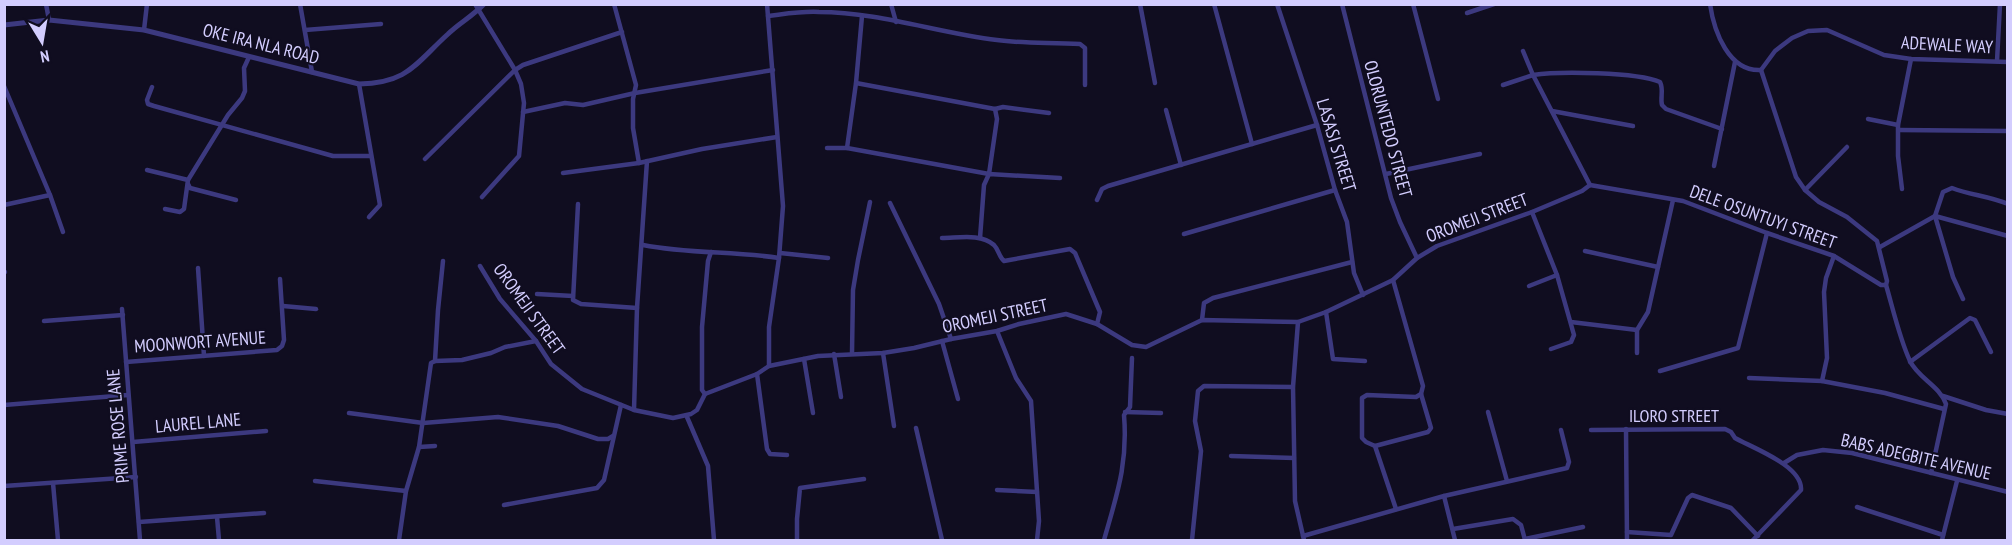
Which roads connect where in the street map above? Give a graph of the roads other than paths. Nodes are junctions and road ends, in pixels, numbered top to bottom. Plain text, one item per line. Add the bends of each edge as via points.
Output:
1 (46, 4) edge
2 (147, 4) edge
3 (300, 4) edge
4 (614, 4) edge
5 (767, 4) edge
6 (891, 4) edge
7 (1140, 4) edge
8 (1214, 4) edge
9 (1277, 4) edge
10 (1342, 4) edge
11 (1413, 4) edge
12 (1494, 4) edge
13 (1710, 4) edge
14 (2000, 4) edge
15 (480, 6) edge
16 (1467, 13) dead end
17 (768, 16) junction
18 (862, 16) junction
19 (49, 20) junction
20 (896, 22) junction
21 (381, 24) dead end
22 (4, 25) edge
23 (144, 30) junction
24 (305, 30) junction
25 (622, 32) junction
26 (1523, 51) dead end
27 (249, 57) junction
28 (1911, 59) junction
29 (1996, 61) junction
30 (1736, 62) junction
31 (2007, 62) edge
32 (514, 70) junction
33 (773, 70) junction
34 (1761, 70) junction
35 (312, 72) junction
36 (1533, 75) junction
37 (856, 83) junction
38 (1155, 83) dead end
39 (359, 84) junction
40 (1085, 85) dead end
41 (1503, 85) dead end
42 (4, 86) edge
43 (152, 87) dead end
44 (635, 93) junction
45 (1438, 99) dead end
46 (995, 110) junction
47 (1166, 110) dead end
48 (1552, 111) junction
49 (523, 112) junction
50 (1049, 113) dead end
51 (1868, 119) dead end
52 (223, 124) junction
53 (1317, 125) junction
54 (1633, 126) dead end
55 (1898, 127) junction
56 (1722, 129) junction
57 (2007, 131) edge
58 (777, 137) junction
59 (1252, 144) junction
60 (1846, 147) dead end
61 (827, 148) dead end
62 (847, 148) junction
63 (1480, 154) dead end
64 (371, 156) junction
65 (425, 159) dead end
66 (647, 161) junction
67 (639, 162) junction
68 (1181, 165) junction
69 (1714, 166) dead end
70 (147, 170) dead end
71 (563, 173) dead end
72 (989, 174) junction
73 (1386, 174) junction
74 (1060, 178) dead end
75 (188, 182) junction
76 (1590, 185) junction
77 (1902, 189) dead end
78 (1335, 190) junction
79 (1805, 190) junction
80 (50, 195) junction
81 (482, 197) dead end
82 (236, 200) dead end
83 (1097, 200) dead end
84 (1673, 200) junction
85 (870, 202) dead end
86 (890, 203) dead end
87 (578, 204) dead end
88 (2007, 204) edge
89 (4, 205) edge
90 (165, 209) dead end
91 (1532, 212) junction
92 (1935, 216) junction
93 (369, 217) dead end
94 (63, 232) dead end
95 (1767, 233) junction
96 (1184, 234) dead end
97 (2007, 236) edge
98 (942, 238) dead end
99 (980, 238) junction
100 (643, 245) junction
101 (1880, 247) junction
102 (1585, 251) dead end
103 (711, 252) junction
104 (779, 256) junction
105 (1834, 256) junction
106 (828, 258) dead end
107 (1417, 258) junction
108 (443, 261) dead end
109 (1352, 262) junction
110 (480, 266) dead end
111 (1658, 267) junction
112 (198, 268) dead end
113 (1557, 275) junction
114 (280, 279) dead end
115 (1393, 280) junction
116 (1886, 285) junction
117 (1529, 286) dead end
118 (537, 294) dead end
119 (1363, 295) junction
120 (573, 296) junction
121 (1963, 299) dead end
122 (283, 306) junction
123 (638, 308) junction
124 (316, 309) dead end
125 (1326, 312) junction
126 (1202, 320) junction
127 (44, 321) dead end
128 (1298, 322) junction
129 (1571, 322) junction
130 (1097, 324) junction
131 (1637, 330) junction
132 (997, 331) junction
133 (951, 339) junction
134 (536, 341) junction
135 (942, 341) junction
136 (1551, 349) dead end
137 (883, 352) junction
138 (1991, 352) dead end
139 (852, 353) junction
140 (1637, 353) dead end
141 (834, 354) junction
142 (204, 356) junction
143 (804, 358) junction
144 (1132, 358) dead end
145 (435, 361) junction
146 (1365, 361) dead end
147 (126, 362) junction
148 (1910, 362) junction
149 (769, 366) junction
150 (1660, 371) dead end
151 (757, 374) junction
152 (1749, 378) dead end
153 (1822, 381) junction
154 (1293, 387) junction
155 (705, 394) junction
156 (1421, 394) junction
157 (128, 395) junction
158 (1943, 396) junction
159 (841, 397) dead end
160 (958, 399) dead end
161 (4, 405) edge
162 (621, 405) junction
163 (1944, 409) junction
164 (633, 410) junction
165 (1125, 412) junction
166 (1488, 412) dead end
167 (349, 413) dead end
168 (813, 413) dead end
169 (1161, 413) dead end
170 (2007, 414) edge
171 (687, 417) junction
172 (423, 423) junction
173 (894, 426) dead end
174 (916, 428) dead end
175 (1626, 429) junction
176 (1562, 430) dead end
177 (1591, 430) dead end
178 (266, 431) dead end
179 (613, 436) junction
180 (133, 442) junction
181 (435, 446) dead end
182 (1375, 446) junction
183 (420, 447) junction
184 (787, 455) dead end
185 (1231, 456) dead end
186 (1294, 458) junction
187 (1784, 463) junction
188 (1931, 472) junction
189 (136, 477) junction
190 (864, 479) dead end
191 (315, 481) dead end
192 (1507, 481) junction
193 (1958, 481) junction
194 (53, 483) junction
195 (4, 486) edge
196 (997, 490) dead end
197 (406, 492) junction
198 (1037, 492) junction
199 (2007, 492) edge
200 (1444, 496) junction
201 (504, 505) dead end
202 (1857, 507) dead end
203 (1396, 509) junction
204 (264, 513) dead end
205 (217, 517) junction
206 (139, 522) junction
207 (1583, 527) dead end
208 (1453, 529) junction
209 (1627, 532) junction
210 (1758, 536) junction
211 (1304, 538) edge
212 (1943, 538) edge
213 (58, 540) edge
214 (140, 540) edge
215 (219, 540) edge
216 (399, 540) edge
217 (714, 540) edge
218 (797, 540) edge
219 (942, 540) edge
220 (1037, 540) edge
221 (1104, 540) edge
222 (1192, 540) edge
223 (1455, 540) edge
224 (1525, 540) edge
225 (1628, 540) edge
226 (1754, 540) edge

1 - 19 street
2 - 23 street
3 - 24 street
4 - 25 street
5 - 17 street
6 - 20 street
7 - 38 street
8 - 59 street
9 - 53 street, LASASI STREET
10 - 73 street, OLORUNTEDO STREET
11 - 45 street
12 - 16 street
13 - 30 street via 1724,48
14 - 29 street
15 - 32 street
15 - 39 street, OKE IRA NLA ROAD via 409,72 383,82
17 - 18 street via 819,12
17 - 33 street
18 - 20 street
18 - 37 street
19 - 22 street, OKE IRA NLA ROAD
19 - 23 street, OKE IRA NLA ROAD
20 - 40 street via 998,40 1080,44 1085,48
21 - 24 street
23 - 27 street, OKE IRA NLA ROAD
24 - 35 street
25 - 32 street
25 - 44 street
26 - 36 street
27 - 35 street, OKE IRA NLA ROAD
27 - 52 street via 244,68 242,98
28 - 29 street, ADEWALE WAY
28 - 34 street, ADEWALE WAY via 1884,55 1827,30 1808,31 1775,51
28 - 55 street
29 - 31 street, ADEWALE WAY
30 - 34 street via 1750,71
30 - 56 street
32 - 49 street via 523,93
32 - 65 street
33 - 44 street
33 - 58 street
34 - 79 street via 1797,177
35 - 39 street, OKE IRA NLA ROAD
36 - 41 street
36 - 48 street
36 - 56 street via 1622,75 1654,80 1663,88 1661,100 1666,109
37 - 46 street
37 - 62 street
39 - 64 street
42 - 80 street
43 - 52 street via 148,104
44 - 49 street via 583,105 565,103
44 - 67 street via 633,128
46 - 50 street via 1003,107
46 - 72 street
47 - 68 street
48 - 54 street
48 - 76 street
49 - 81 street via 519,156
51 - 55 street
52 - 64 street via 333,156
52 - 75 street
53 - 59 street
53 - 78 street, LASASI STREET
55 - 57 street
55 - 77 street
56 - 69 street
58 - 66 street
58 - 104 street via 783,206
59 - 68 street
60 - 79 street
61 - 62 street
62 - 72 street
63 - 73 street
64 - 93 street via 380,205
66 - 67 street
66 - 100 street
67 - 71 street
68 - 83 street via 1108,186
70 - 75 street
72 - 74 street
72 - 99 street via 984,185
73 - 107 street, OLORUNTEDO STREET via 1391,198
75 - 82 street via 190,188
75 - 90 street via 182,211
76 - 84 street, DELE OSUNTUYI STREET
76 - 91 street, OROMEJI STREET
78 - 96 street
78 - 109 street, LASASI STREET via 1347,222
79 - 101 street via 1874,237
80 - 89 street
80 - 94 street
84 - 95 street, DELE OSUNTUYI STREET
84 - 111 street
85 - 139 street via 854,290
86 - 133 street via 939,304
87 - 120 street
88 - 92 street via 1952,188 1943,192
91 - 107 street, OROMEJI STREET via 1437,246
91 - 113 street
92 - 97 street
92 - 101 street
92 - 121 street
95 - 105 street, DELE OSUNTUYI STREET
95 - 150 street via 1738,348
98 - 99 street
99 - 130 street via 993,245 1004,261 1065,249 1075,252 1100,312
100 - 103 street
100 - 123 street
101 - 116 street
102 - 111 street
103 - 104 street
103 - 155 street via 702,327
104 - 106 street
104 - 149 street via 769,327
105 - 116 street, DELE OSUNTUYI STREET
105 - 153 street via 1824,292 1827,358
107 - 115 street, OROMEJI STREET
108 - 145 street
109 - 119 street, LASASI STREET
109 - 126 street via 1212,298 1204,303
110 - 134 street, OROMEJI STREET via 500,299
111 - 131 street via 1648,312
112 - 142 street
113 - 117 street
113 - 129 street
114 - 122 street
115 - 119 street, OROMEJI STREET
115 - 156 street via 1423,386
116 - 148 street
118 - 120 street
119 - 125 street, OROMEJI STREET
120 - 123 street via 581,304
122 - 124 street
122 - 142 street, MOONWORT AVENUE via 284,340 277,350
123 - 164 street
125 - 128 street, OROMEJI STREET
125 - 146 street via 1333,359
126 - 128 street, OROMEJI STREET
126 - 130 street, OROMEJI STREET via 1146,346 1132,345
127 - 147 street, PRIME ROSE LANE via 123,312
128 - 154 street
129 - 131 street
129 - 136 street via 1571,342
130 - 132 street, OROMEJI STREET via 1066,314
131 - 140 street
132 - 133 street, OROMEJI STREET
132 - 198 street via 1030,401
133 - 135 street, OROMEJI STREET
134 - 145 street via 462,360
134 - 162 street, OROMEJI STREET via 551,364 574,383
135 - 137 street, OROMEJI STREET
135 - 160 street
137 - 139 street, OROMEJI STREET
137 - 173 street
138 - 148 street via 1975,320 1970,318
139 - 141 street, OROMEJI STREET
141 - 143 street, OROMEJI STREET
141 - 159 street
142 - 147 street, MOONWORT AVENUE
143 - 149 street, OROMEJI STREET
143 - 168 street
144 - 165 street via 1130,407
145 - 172 street via 431,363
147 - 157 street, PRIME ROSE LANE
148 - 158 street
149 - 151 street, OROMEJI STREET
151 - 155 street, OROMEJI STREET
151 - 184 street via 767,449
152 - 153 street
153 - 163 street
154 - 186 street
154 - 222 street via 1198,391 1195,421 1201,452
155 - 171 street via 697,410
156 - 182 street via 1431,431
156 - 182 street via 1364,396 1362,438
157 - 161 street
157 - 180 street, PRIME ROSE LANE
158 - 163 street
158 - 170 street
162 - 164 street, OROMEJI STREET
162 - 179 street
163 - 188 street
164 - 171 street, OROMEJI STREET via 653,416
165 - 169 street
165 - 221 street via 1121,486
166 - 192 street
167 - 172 street
171 - 217 street via 708,466
172 - 179 street via 498,417 558,426 598,439
172 - 183 street
174 - 219 street
175 - 177 street, ILORO STREET
175 - 187 street, ILORO STREET via 1725,429
175 - 209 street
176 - 192 street via 1567,468
178 - 180 street, LAUREL LANE
179 - 201 street via 604,480 597,488
180 - 189 street, PRIME ROSE LANE
181 - 183 street
182 - 203 street
183 - 197 street
185 - 186 street
186 - 211 street via 1295,501
187 - 188 street, BABS ADEGBITE AVENUE via 1797,455 1823,450
187 - 210 street via 1796,474 1802,490
188 - 193 street, BABS ADEGBITE AVENUE
189 - 194 street
189 - 206 street, PRIME ROSE LANE
190 - 218 street via 800,488
191 - 197 street
192 - 200 street
193 - 199 street, BABS ADEGBITE AVENUE
193 - 212 street
194 - 195 street
194 - 213 street
196 - 198 street
197 - 216 street
198 - 220 street
200 - 203 street
200 - 208 street
202 - 212 street
203 - 211 street
204 - 205 street
205 - 206 street
205 - 215 street
206 - 214 street, PRIME ROSE LANE
207 - 224 street
208 - 223 street
208 - 224 street via 1513,519 1521,525
209 - 210 street via 1671,535 1692,495 1731,508
209 - 225 street
210 - 226 street

